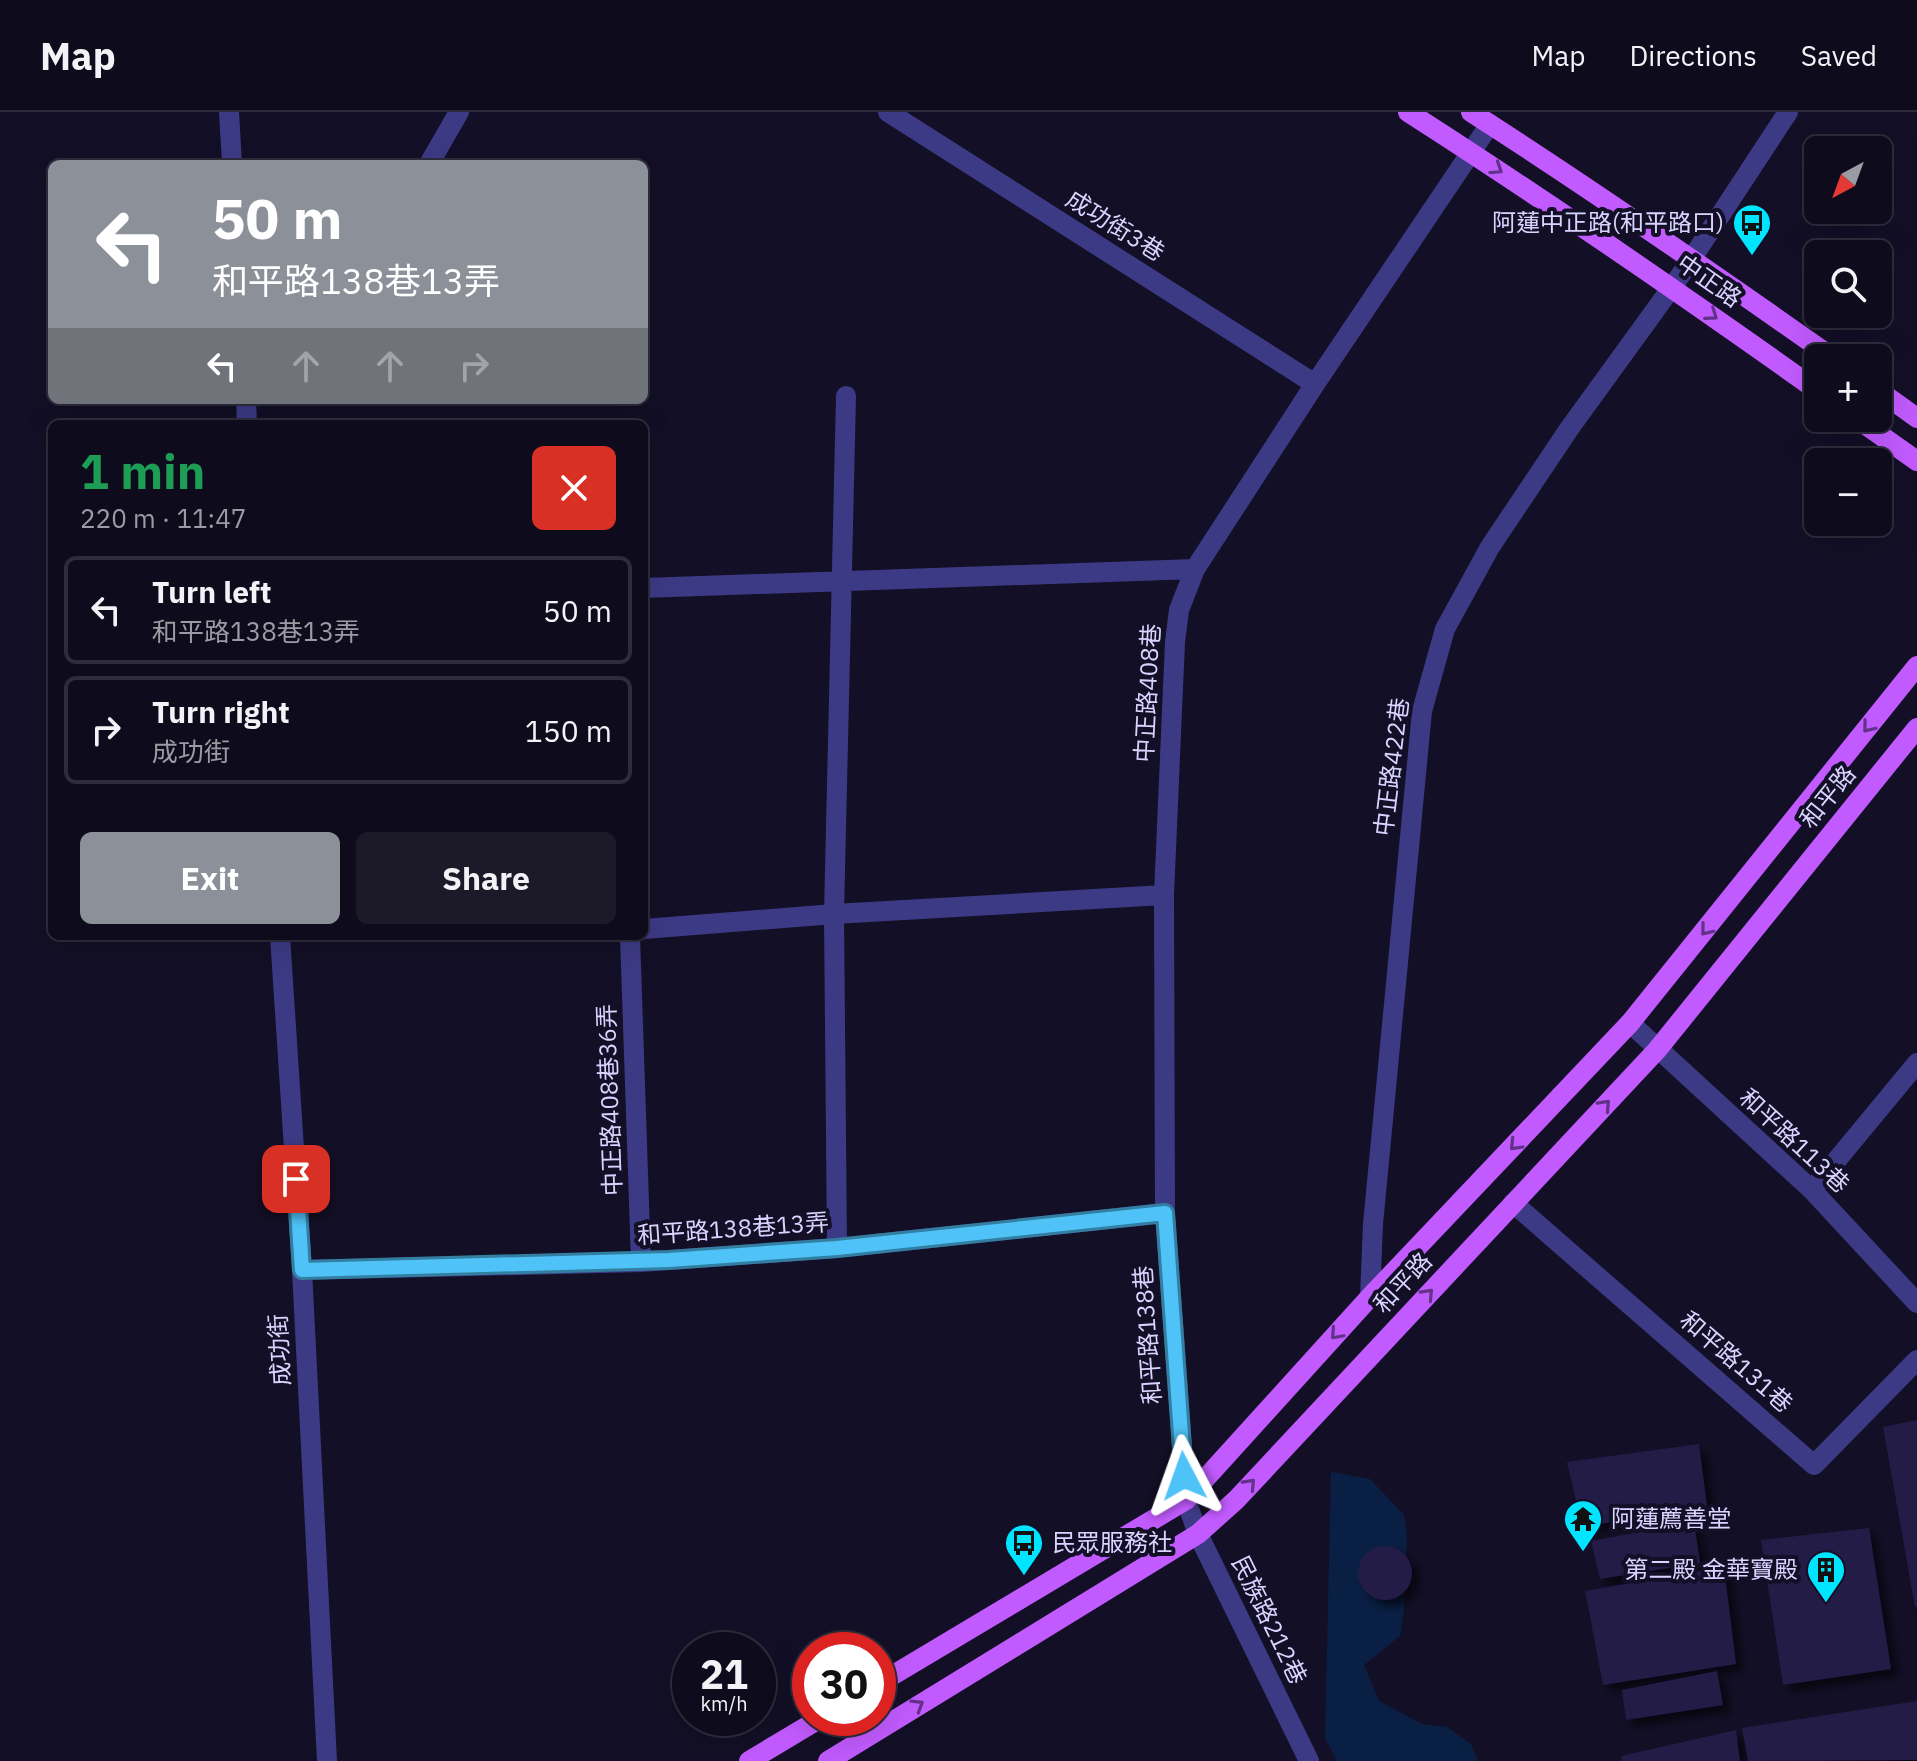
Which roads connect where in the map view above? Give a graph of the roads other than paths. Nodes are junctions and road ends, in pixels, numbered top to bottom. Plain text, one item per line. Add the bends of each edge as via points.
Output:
1 (229, 112) edge
2 (459, 112) edge
3 (888, 112) edge
4 (1408, 112) edge
5 (1471, 112) edge
6 (1788, 112) edge
7 (1490, 124) junction
8 (1471, 152) junction
9 (232, 160) edge
10 (431, 160) edge
11 (1688, 264) junction
12 (1672, 287) junction
13 (1811, 344) edge
14 (1804, 381) edge
15 (1315, 384) junction
16 (846, 396) dead end
17 (1892, 400) edge
18 (1917, 418) edge
19 (1876, 432) edge
20 (1917, 461) edge
21 (1195, 569) junction
22 (840, 580) junction
23 (648, 588) edge
24 (1917, 666) edge
25 (1917, 728) edge
26 (1164, 895) junction
27 (834, 914) junction
28 (648, 929) edge
29 (280, 940) edge
30 (630, 940) edge
31 (1630, 1023) junction
32 (1657, 1050) junction
33 (1917, 1063) edge
34 (1812, 1190) junction
35 (1513, 1203) junction
36 (1165, 1213) junction
37 (837, 1248) junction
38 (641, 1262) junction
39 (302, 1270) junction
40 (1370, 1297) junction
41 (1917, 1303) edge
42 (1917, 1360) edge
43 (1186, 1500) junction
44 (1198, 1534) junction
45 (896, 1673) edge
46 (792, 1735) edge
47 (327, 1761) edge
48 (749, 1761) edge
49 (828, 1761) edge
50 (1309, 1761) edge

1 - 9 street
2 - 10 street
3 - 15 street, 成功街3巷
4 - 8 main road, 中正路
5 - 7 main road, 中正路
6 - 11 street, 中正路422巷
7 - 8 street, 中正路408巷
7 - 11 main road, 中正路 via 1585,186
8 -> 12 main road, 中正路
8 - 15 street, 中正路408巷
11 - 12 street, 中正路422巷
11 - 13 main road, 中正路
12 -> 14 main road, 中正路
12 - 40 street, 中正路422巷 via 1490,547 1445,629 1422,711
15 - 21 street, 中正路408巷
16 - 22 street
17 - 18 main road
19 - 20 main road
21 - 22 street
21 - 26 street, 中正路408巷 via 1179,610 1175,642
22 - 23 street
22 - 27 street
24 -> 31 main road, 和平路
25 - 32 main road, 和平路
26 - 27 street
26 - 36 street, 中正路408巷
27 - 28 street
27 - 37 street
29 - 39 street, 成功街
30 - 38 street, 中正路408巷36弄
31 - 32 street, 和平路113巷
31 -> 40 main road, 和平路
32 - 34 street, 和平路113巷
35 -> 32 main road, 和平路
33 - 34 street
34 - 41 street, 和平路113巷
35 - 42 street, 和平路131巷 via 1814,1465
44 -> 35 main road, 和平路 via 1236,1500
36 - 37 street, 和平路138巷13弄
36 - 43 street, 和平路138巷
37 - 38 street, 和平路138巷13弄
38 - 39 street, 和平路138巷13弄
39 - 47 street, 成功街
40 -> 43 main road, 和平路
43 - 44 street, 民族路212巷
43 - 45 main road, 和平路
49 -> 44 main road, 和平路
44 - 50 street, 民族路212巷
46 - 48 main road

